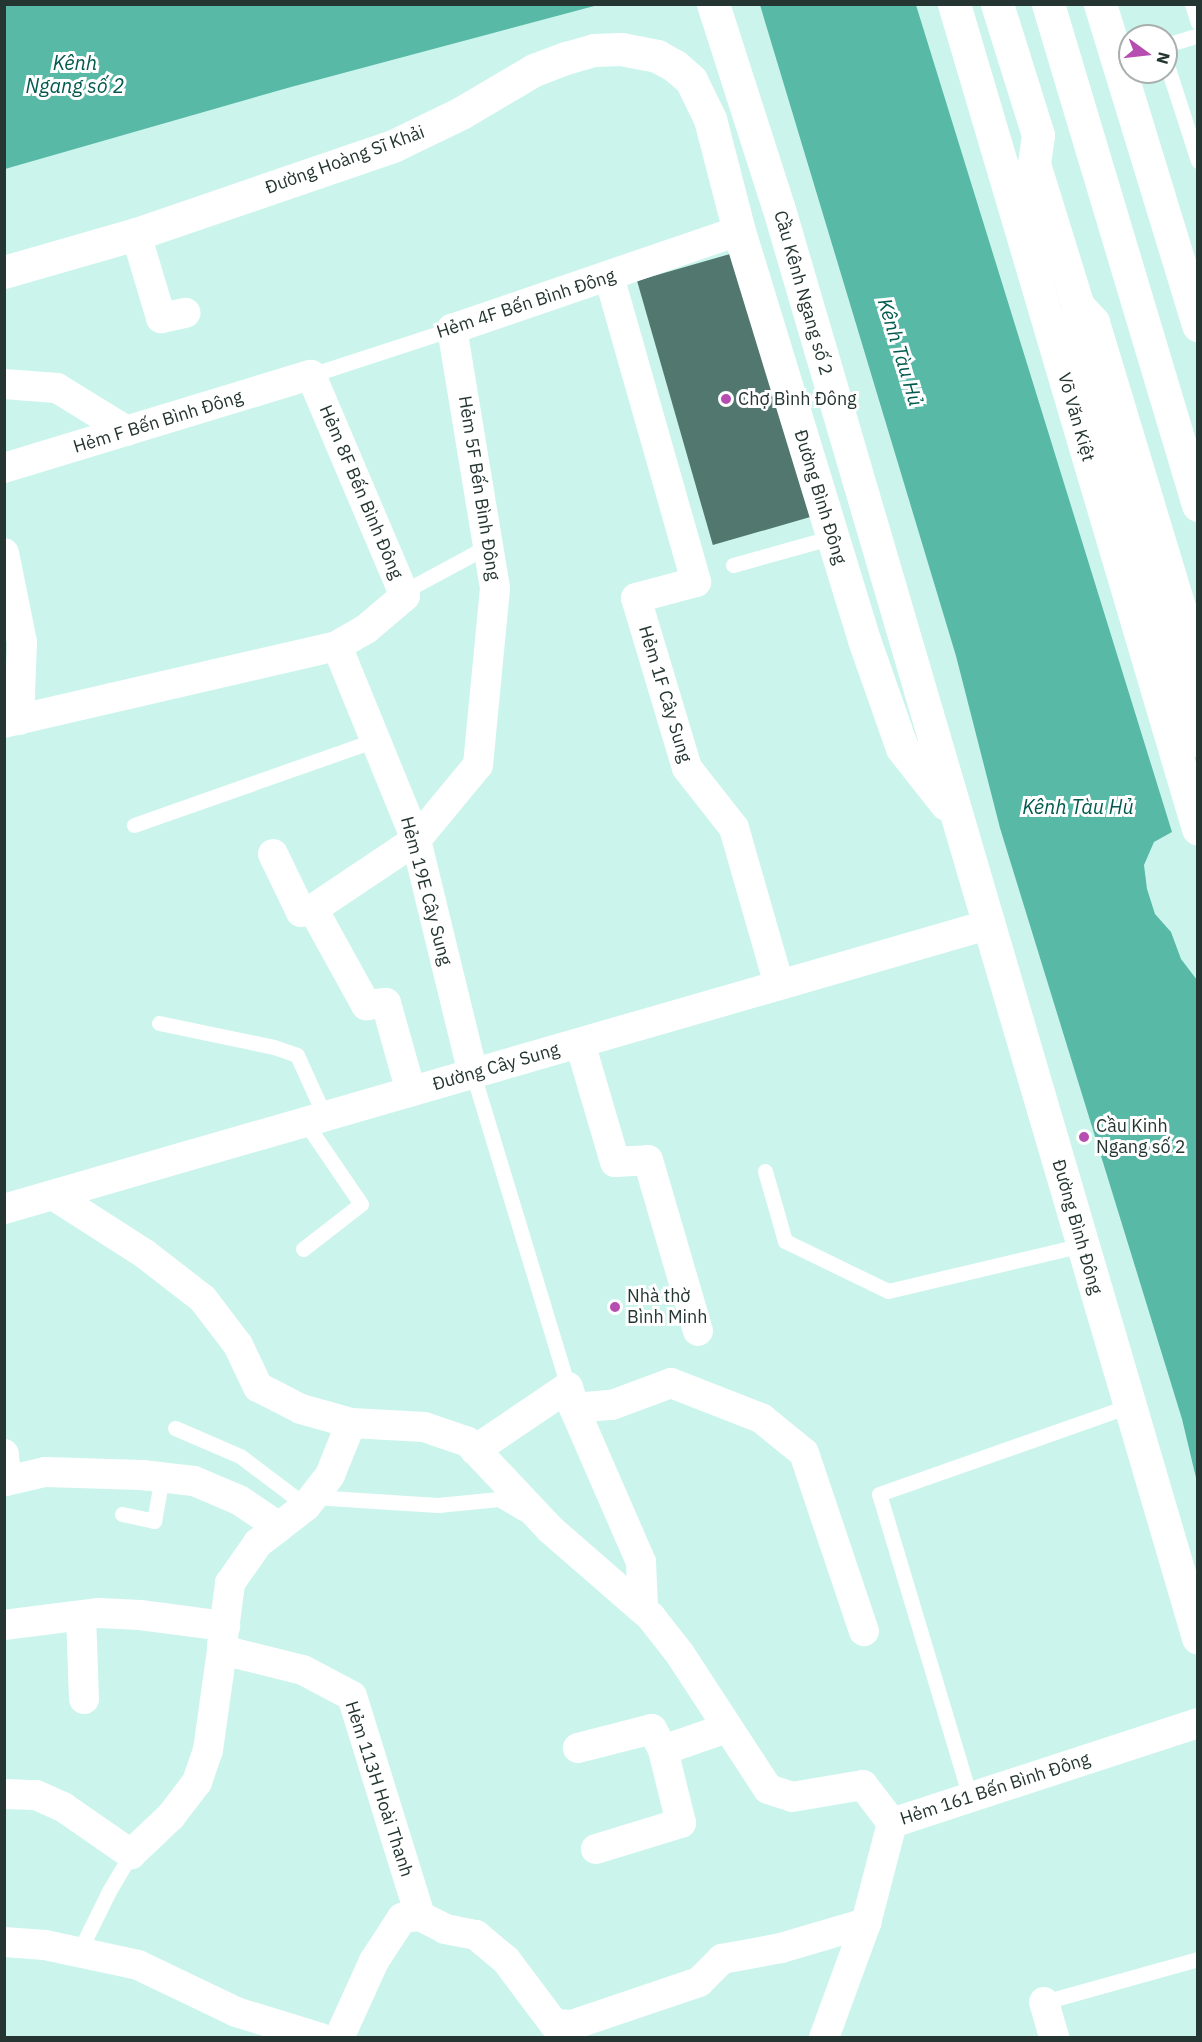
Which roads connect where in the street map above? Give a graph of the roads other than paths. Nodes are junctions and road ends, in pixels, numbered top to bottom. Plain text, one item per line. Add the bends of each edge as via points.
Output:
1 (714, 4) edge
2 (954, 4) edge
3 (976, 4) edge
4 (997, 4) edge
5 (1048, 4) edge
6 (1100, 4) edge
7 (1192, 4) edge
8 (1197, 22) edge
9 (1197, 35) edge
10 (1178, 41) edge
11 (1118, 45) edge
12 (675, 66) joint
13 (1131, 84) edge
14 (1173, 84) edge
15 (1197, 161) edge
16 (1034, 164) junction
17 (739, 231) junction
18 (136, 234) junction
19 (4, 272) edge
20 (609, 276) junction
21 (1078, 306) junction
22 (185, 313) dead end
23 (1197, 325) edge
24 (452, 329) junction
25 (311, 375) junction
26 (4, 384) edge
27 (127, 431) junction
28 (4, 468) edge
29 (1197, 505) edge
30 (833, 537) junction
31 (488, 546) junction
32 (4, 553) edge
33 (733, 565) dead end
34 (405, 596) junction
35 (337, 646) junction
36 (1197, 669) edge
37 (12, 721) edge
38 (375, 740) junction
39 (1197, 740) edge
40 (938, 755) joint
41 (956, 817) junction
42 (134, 825) dead end
43 (1197, 830) edge
44 (416, 840) junction
45 (273, 854) dead end
46 (313, 909) junction
47 (987, 925) junction
48 (779, 985) junction
49 (159, 1023) dead end
50 (580, 1043) junction
51 (473, 1074) junction
52 (411, 1092) junction
53 (315, 1120) junction
54 (765, 1170) dead end
55 (53, 1195) junction
56 (6, 1207) edge
57 (1082, 1245) junction
58 (303, 1249) dead end
59 (698, 1331) dead end
60 (571, 1397) junction
61 (1129, 1406) junction
62 (351, 1423) junction
63 (175, 1428) dead end
64 (475, 1450) junction
65 (5, 1472) edge
66 (162, 1477) junction
67 (310, 1502) junction
68 (122, 1514) dead end
69 (279, 1527) junction
70 (550, 1530) junction
71 (643, 1607) junction
72 (81, 1616) junction
73 (4, 1625) edge
74 (864, 1631) dead end
75 (223, 1638) junction
76 (1197, 1638) edge
77 (84, 1699) dead end
78 (1197, 1723) edge
79 (727, 1728) junction
80 (578, 1748) dead end
81 (663, 1750) junction
82 (4, 1794) edge
83 (970, 1797) junction
84 (892, 1822) junction
85 (596, 1849) dead end
86 (132, 1854) junction
87 (420, 1916) junction
88 (866, 1923) junction
89 (4, 1942) edge
90 (78, 1954) junction
91 (1197, 1959) edge
92 (1044, 2002) joint
93 (555, 2031) edge
94 (321, 2037) edge
95 (339, 2037) edge
96 (824, 2037) edge
97 (1054, 2037) edge

1 - 40 main road, Cầu Kênh Ngang số 2 via 778,206
2 - 43 main road, Võ Văn Kiệt
3 - 16 main road, Võ Văn Kiệt via 1016,138
4 - 16 main road, Võ Văn Kiệt via 1038,135
5 - 29 main road
6 - 11 main road
7 - 8 lane
9 - 10 lane
12 - 17 main road, Đường Bình Đông via 691,80 710,119
12 - 18 main road, Đường Hoàng Sĩ Khải via 657,56 621,49 594,50 566,58 534,70 461,113 393,146
13 - 23 main road
14 - 15 lane
16 - 21 main road, Võ Văn Kiệt
17 - 20 street, Hẻm 4F Bến Bình Đông
17 - 30 main road, Đường Bình Đông
18 - 19 main road, Đường Hoàng Sĩ Khải
18 - 22 street via 162,318
20 - 24 street, Hẻm 4F Bến Bình Đông
20 - 48 street, Hẻm 1F Cây Sung via 696,582 636,598 687,768 734,828
21 - 36 main road, Võ Văn Kiệt via 1093,322
21 - 39 main road, Võ Văn Kiệt via 1076,328
24 - 25 lane, Hẻm 4F Bến Bình Đông
24 - 31 street, Hẻm 5F Bến Bình Đông
25 - 27 street, Hẻm F Bến Bình Đông
25 - 34 street, Hẻm 8F Bến Bình Đông
26 - 27 street via 57,388
27 - 28 street, Hẻm F Bến Bình Đông
30 - 33 lane
30 - 41 main road, Đường Bình Đông via 902,748
31 - 34 lane via 414,586
31 - 44 street, Hẻm 5F Bến Bình Đông via 495,588 478,765
32 - 37 street via 22,642
34 - 35 street, Hẻm 8F Bến Bình Đông
35 - 37 street, Hẻm 8F Bến Bình Đông
35 - 38 street, Hẻm 19E Cây Sung
38 - 42 lane
38 - 44 street, Hẻm 19E Cây Sung
40 - 41 main road, Đường Bình Đông
41 - 47 main road, Đường Bình Đông
44 - 46 street, Hẻm 5F Bến Bình Đông
44 - 51 street, Hẻm 19E Cây Sung
45 - 46 street via 302,912
46 - 52 street via 366,1005 386,1003
47 - 48 street, Đường Cây Sung
47 - 57 main road, Đường Bình Đông
48 - 50 street, Đường Cây Sung
49 - 53 lane via 297,1055
50 - 51 street, Đường Cây Sung
50 - 59 street via 615,1162 648,1160
51 - 52 street, Đường Cây Sung
51 - 60 lane
52 - 53 street, Đường Cây Sung
53 - 55 street, Đường Cây Sung
53 - 58 lane via 361,1204
54 - 57 lane via 785,1241 888,1291
55 - 56 street, Đường Cây Sung
55 - 62 street via 145,1254 203,1299 238,1345 258,1387 301,1409
57 - 61 main road, Đường Bình Đông
60 - 64 street
60 - 71 street via 641,1562
60 - 74 street via 612,1405 671,1383 761,1418 804,1453
61 - 76 main road, Đường Bình Đông
61 - 83 lane via 879,1494
62 - 64 street via 424,1427 468,1442
62 - 67 street via 330,1475
63 - 67 lane via 240,1456
64 - 70 street
65 - 66 street
66 - 68 lane via 154,1521
66 - 69 street via 212,1488 239,1500
67 - 69 street
67 - 70 lane via 438,1505 499,1499
69 - 75 street via 258,1543 230,1583
70 - 71 street
71 - 79 street via 680,1654
72 - 73 street, Hẻm 113H Hoài Thanh
72 - 75 street, Hẻm 113H Hoài Thanh via 140,1615
72 - 77 street
75 - 86 street via 208,1750 197,1782 171,1816
75 - 87 street, Hẻm 113H Hoài Thanh via 303,1670 352,1696
78 - 83 street, Hẻm 161 Bến Bình Đông
79 - 81 street
79 - 84 street via 768,1789 792,1797 863,1785
80 - 81 street via 652,1729
81 - 85 street via 681,1823
82 - 86 street via 36,1795 63,1807
83 - 84 street, Hẻm 161 Bến Bình Đông
84 - 88 street, Hẻm 161 Bến Bình Đông
86 - 90 lane
87 - 93 street via 445,1929 476,1935 506,1960
87 - 95 street via 402,1918 374,1961
88 - 93 street via 781,1948 722,1959 699,1983
88 - 96 street, Hẻm 161 Bến Bình Đông
89 - 90 street via 45,1945
90 - 94 street via 138,1965 237,2012
91 - 92 lane
92 - 97 street

